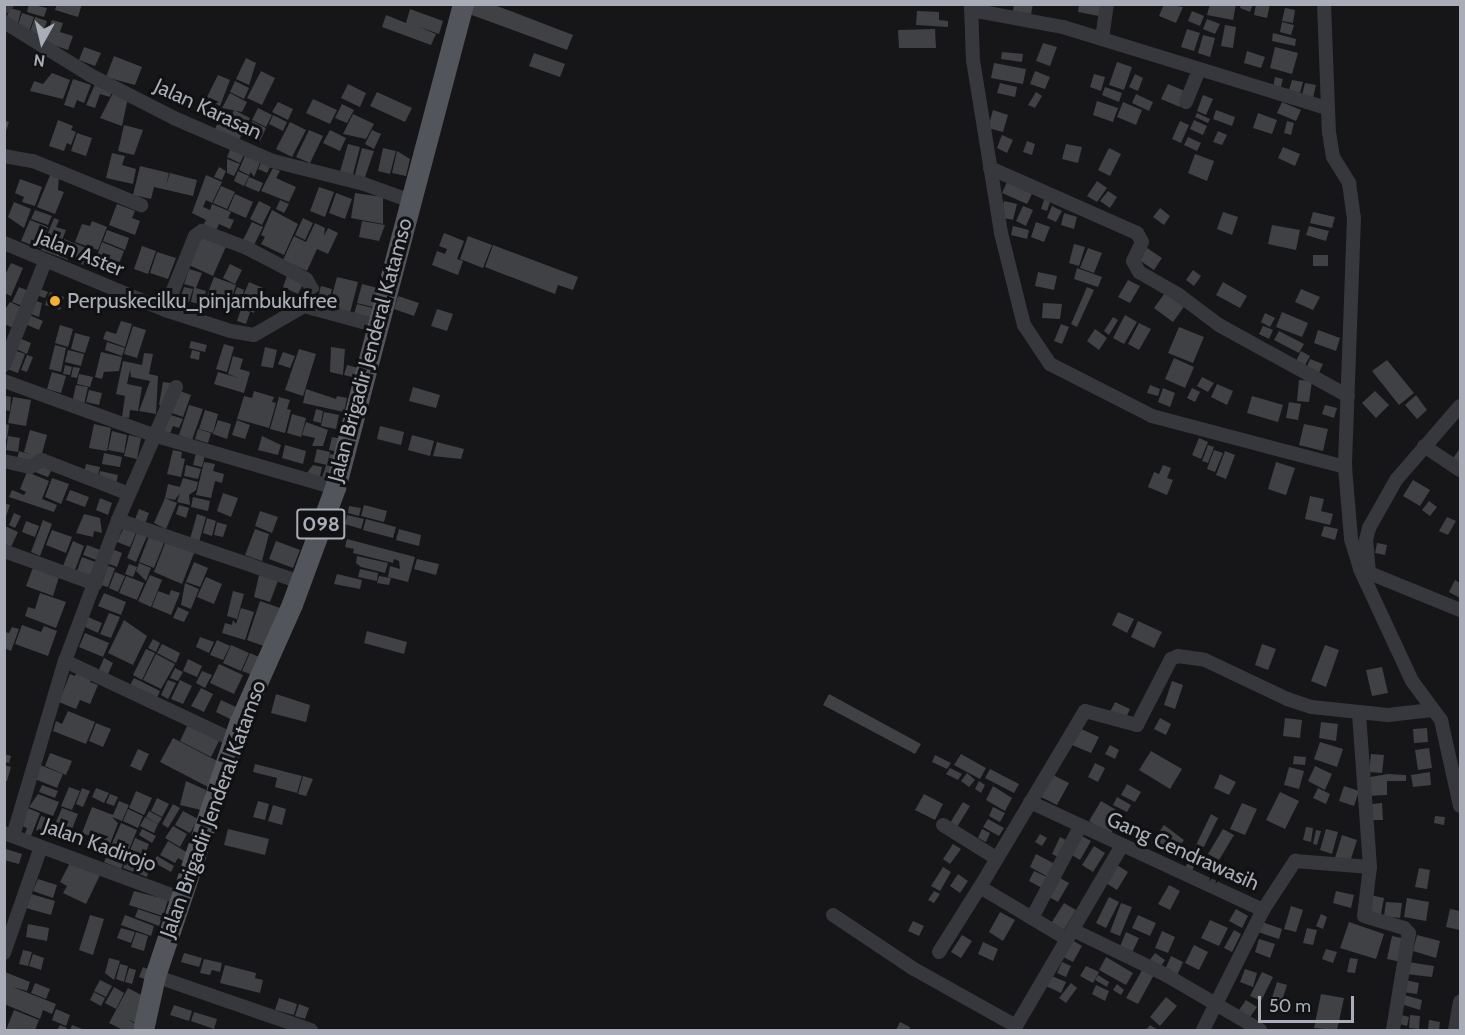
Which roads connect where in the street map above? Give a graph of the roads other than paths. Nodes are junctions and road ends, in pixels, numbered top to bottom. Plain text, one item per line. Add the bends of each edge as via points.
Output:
1 (464, 4) edge
2 (1107, 4) edge
3 (1324, 4) edge
4 (971, 7) edge
5 (4, 22) edge
6 (1102, 39) junction
7 (1198, 72) junction
8 (1186, 102) dead end
9 (1326, 108) junction
10 (4, 156) edge
11 (990, 168) junction
12 (408, 201) junction
13 (141, 205) dead end
14 (4, 243) edge
15 (45, 262) junction
16 (314, 309) junction
17 (165, 310) junction
18 (377, 326) junction
19 (4, 365) edge
20 (4, 381) edge
21 (176, 387) dead end
22 (1348, 396) junction
23 (1461, 406) edge
24 (153, 435) junction
25 (1424, 446) junction
26 (4, 461) edge
27 (1346, 467) junction
28 (1461, 470) edge
29 (334, 488) junction
30 (129, 494) junction
31 (118, 520) junction
32 (4, 551) edge
33 (1364, 571) junction
34 (300, 582) junction
35 (95, 584) junction
36 (1461, 610) edge
37 (65, 661) junction
38 (1432, 710) junction
39 (1359, 714) junction
40 (233, 740) junction
41 (1030, 802) junction
42 (1461, 806) edge
43 (943, 825) dead end
44 (1080, 828) junction
45 (9, 835) edge
46 (1121, 846) junction
47 (41, 847) junction
48 (996, 858) junction
49 (1370, 867) junction
50 (980, 887) junction
51 (180, 898) junction
52 (1263, 910) junction
53 (833, 915) dead end
54 (1032, 918) junction
55 (1070, 934) junction
56 (939, 952) dead end
57 (4, 953) edge
58 (155, 976) junction
59 (1461, 1001) edge
60 (1215, 1006) junction
61 (1015, 1028) edge
62 (143, 1030) edge
63 (311, 1030) edge
64 (1203, 1030) edge
65 (1260, 1030) edge
66 (1393, 1030) edge
67 (1455, 1030) edge

1 - 12 main road, Jalan Brigadir Jenderal Katamso / 098
2 - 6 street
3 - 9 street
4 - 6 street
4 - 11 street via 974,60
5 - 12 street, Jalan Karasan via 90,75 174,118 273,161 364,184
6 - 7 street
7 - 8 street
7 - 9 street
9 - 22 street via 1334,157 1348,183 1354,218
10 - 13 street via 33,161
11 - 22 street via 1137,233 1142,242 1133,261 1139,272 1219,325
11 - 27 street via 1001,233 1024,325 1050,364 1152,416
12 - 18 main road, Jalan Brigadir Jenderal Katamso / 098
14 - 15 street, Jalan Aster
15 - 17 street, Jalan Aster
15 - 19 street
16 - 17 street, Jalan Aster via 304,306 290,311 254,335
16 - 17 street via 312,289 306,279 246,248 202,231 195,236
16 - 18 street, Jalan Aster
18 - 29 main road, Jalan Brigadir Jenderal Katamso / 098
20 - 24 street
21 - 24 street
22 - 27 street
23 - 25 street
24 - 29 street
24 - 30 street
25 - 28 street
25 - 33 street via 1396,480 1369,528
26 - 30 street via 30,467 42,460
27 - 33 street via 1351,539
29 - 34 main road, Jalan Brigadir Jenderal Katamso / 098
30 - 31 street
31 - 34 street
31 - 35 street
32 - 35 street
33 - 36 street
33 - 38 street via 1412,681
34 - 40 main road, Jalan Brigadir Jenderal Katamso / 098
35 - 37 street
37 - 40 street
37 - 45 street
38 - 39 street
38 - 42 street via 1445,735
39 - 41 street via 1287,699 1205,660 1174,656 1137,725 1089,711 1081,715
39 - 49 street
40 - 51 main road, Jalan Brigadir Jenderal Katamso / 098
41 - 44 street, Gang Cendrawasih
41 - 48 street
43 - 48 street
44 - 46 street, Gang Cendrawasih
44 - 54 street
45 - 47 street, Jalan Kadirojo
46 - 52 street, Gang Cendrawasih
46 - 55 street
47 - 51 street, Jalan Kadirojo
47 - 57 street
48 - 50 street
49 - 52 street via 1295,861
49 - 66 street via 1364,916 1409,933
50 - 54 street
50 - 56 street
51 - 58 main road, Jalan Brigadir Jenderal Katamso / 098
52 - 60 street, Gang Cendrawasih
53 - 61 street via 914,969
54 - 55 street
55 - 60 street via 1166,975
55 - 61 street
58 - 62 main road, Jalan Brigadir Jenderal Katamso / 098
58 - 63 street
59 - 67 street
60 - 64 street, Gang Cendrawasih
60 - 65 street

